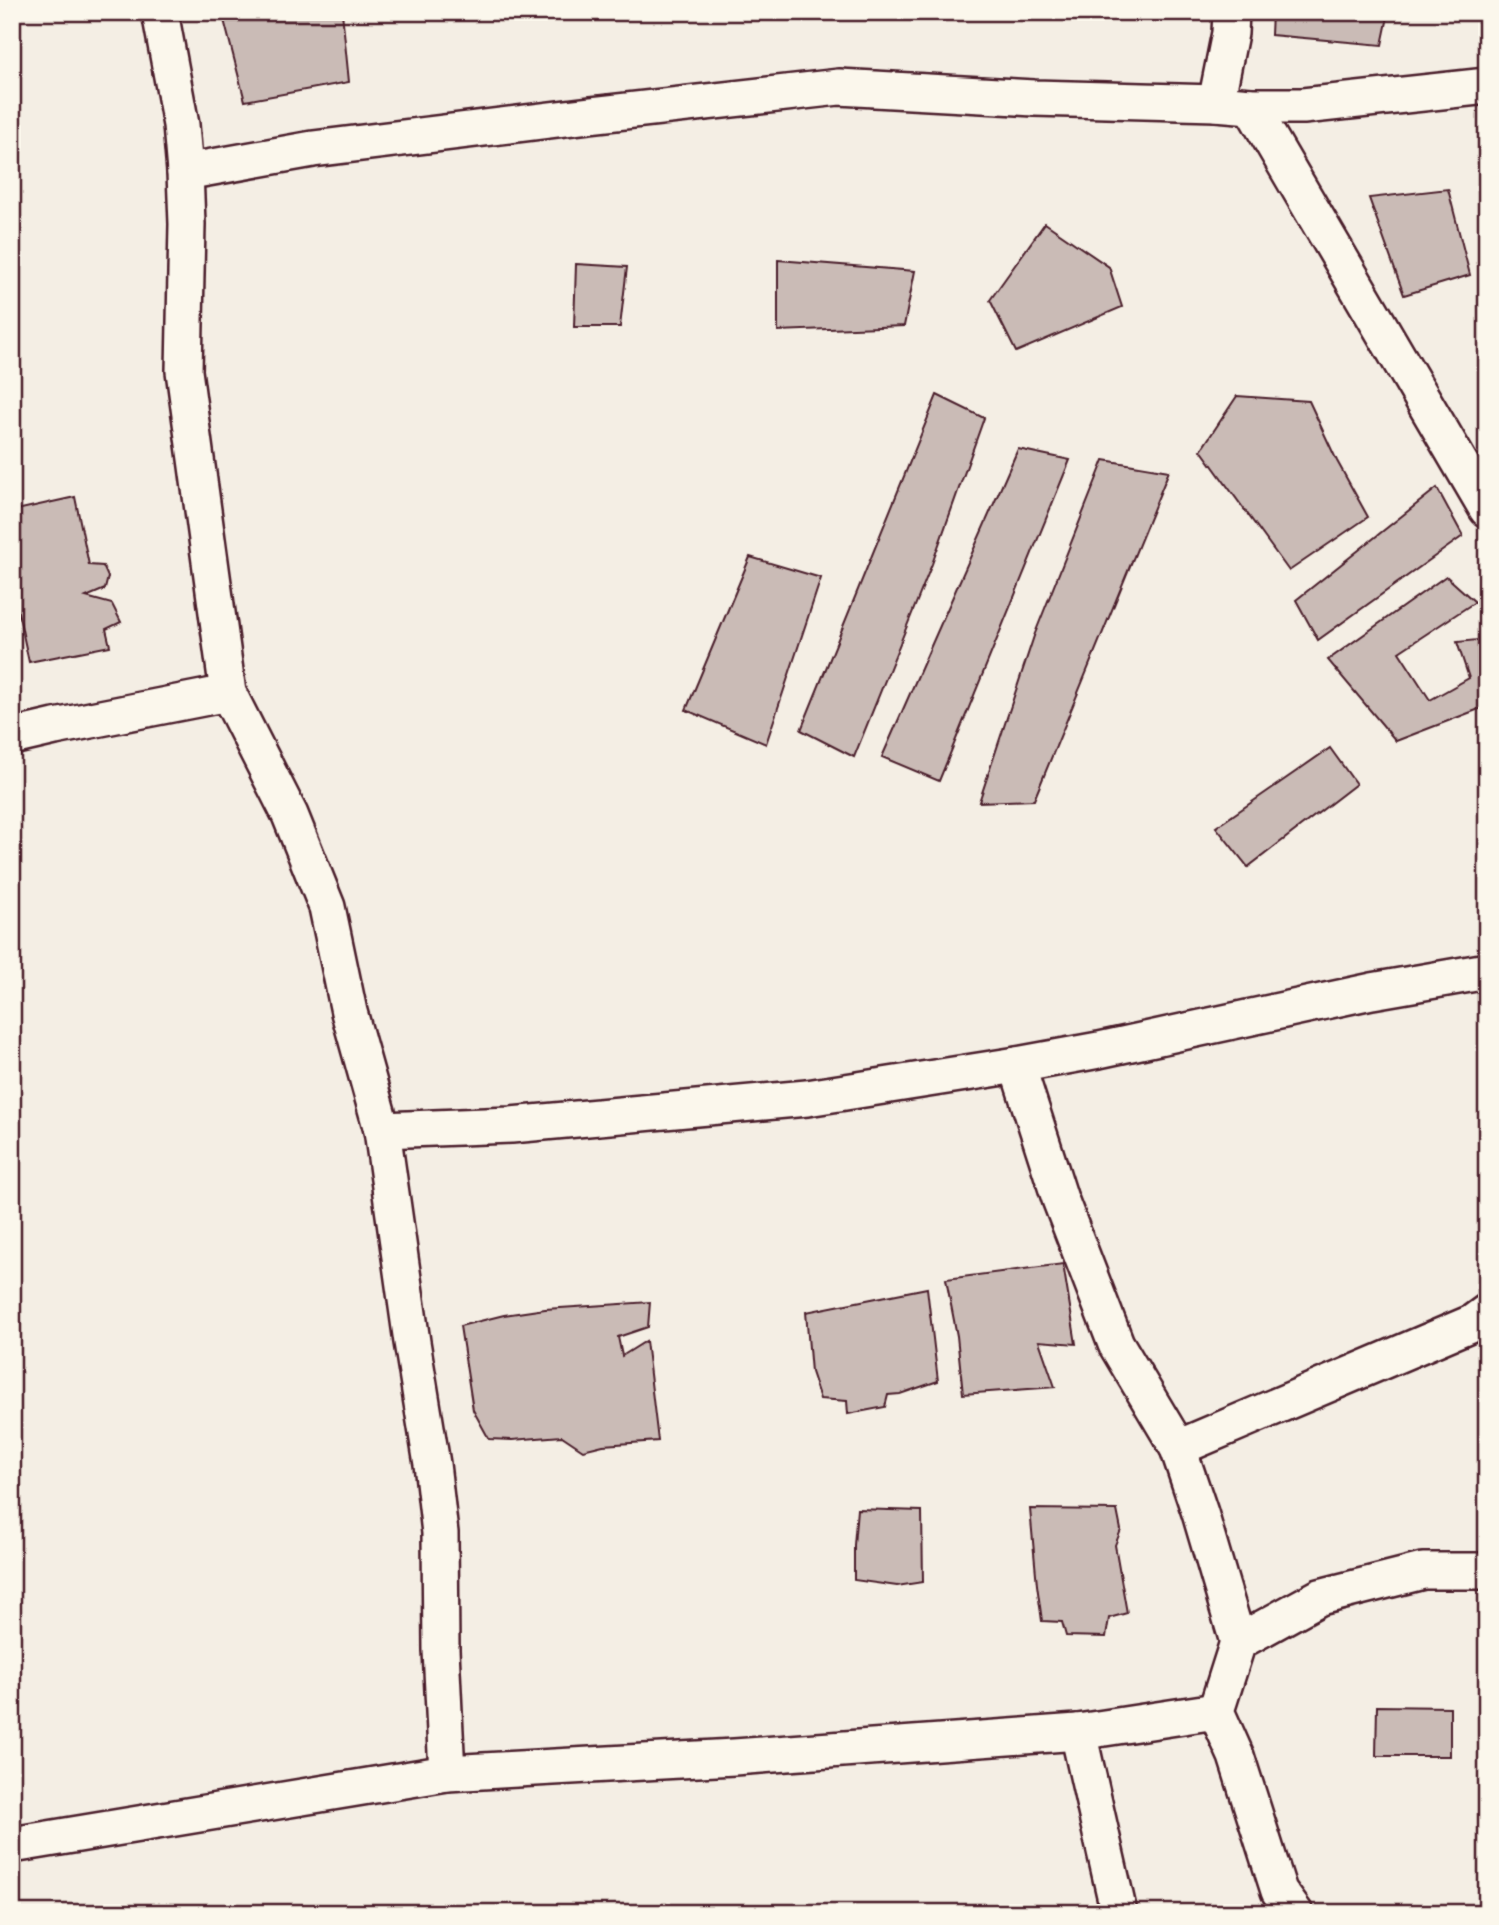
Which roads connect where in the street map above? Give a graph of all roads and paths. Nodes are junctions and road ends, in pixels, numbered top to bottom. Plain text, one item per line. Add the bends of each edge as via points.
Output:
1 (160, 12) edge
2 (1231, 12) edge
3 (1487, 86) edge
4 (1216, 103) junction
5 (1251, 106) junction
6 (185, 172) junction
7 (1487, 509) edge
8 (228, 693) junction
9 (12, 737) edge
10 (1487, 971) edge
11 (1017, 1065) junction
12 (382, 1130) junction
13 (1487, 1312) edge
14 (1178, 1448) junction
15 (1487, 1571) edge
16 (1238, 1642) junction
17 (1216, 1711) junction
18 (1078, 1732) junction
19 (447, 1773) junction
20 (12, 1845) edge
21 (1119, 1913) edge
22 (1295, 1913) edge

1 - 6 street
2 - 4 street
3 - 5 street via 1303,106
4 - 5 street
4 - 6 street via 839,87 313,149
5 - 7 street
6 - 8 street via 184,371
8 - 9 street
8 - 12 street via 290,815 327,907 349,1012
10 - 11 street
11 - 12 street via 807,1098 511,1125
11 - 14 street via 1060,1199 1116,1344
12 - 19 street via 440,1533
13 - 14 street via 1472,1323
14 - 16 street
15 - 16 street via 1423,1570 1320,1597
16 - 17 street
17 - 18 street
17 - 22 street via 1236,1756 1279,1891
18 - 19 street
18 - 21 street
19 - 20 street

